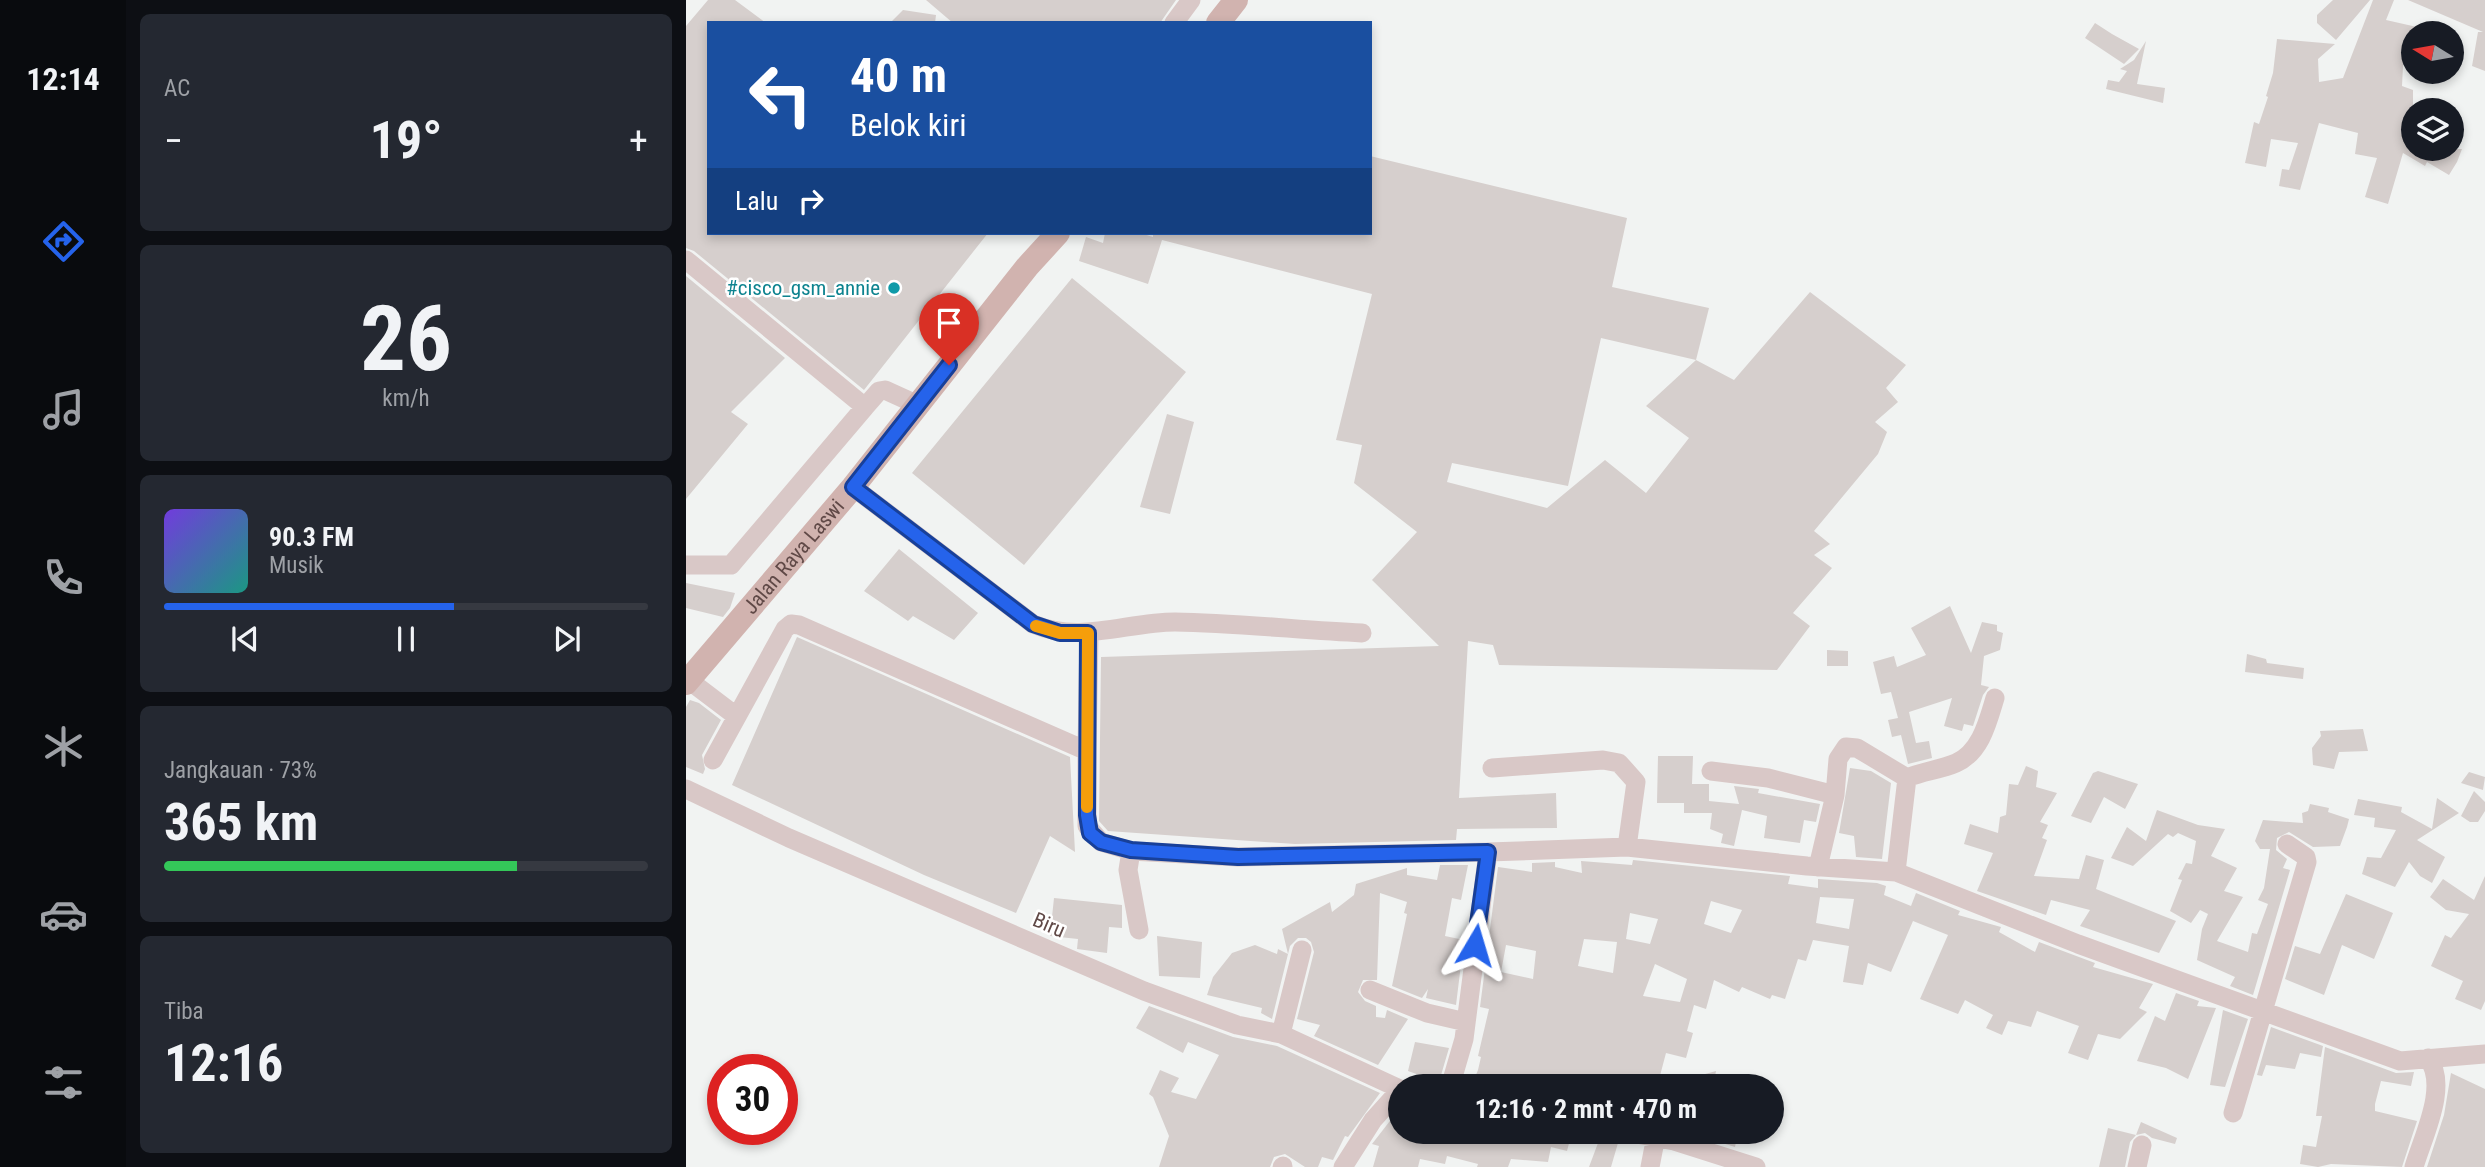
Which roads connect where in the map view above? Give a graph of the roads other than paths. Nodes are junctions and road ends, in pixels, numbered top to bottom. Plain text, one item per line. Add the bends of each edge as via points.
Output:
1 (1191, 0) edge
2 (1236, 0) edge
3 (1175, 21) edge
4 (1221, 21) edge
5 (1056, 235) edge
6 (686, 260) edge
7 (918, 405) junction
8 (865, 407) junction
9 (853, 487) junction
10 (686, 565) edge
11 (1088, 633) junction
12 (1362, 634) dead end
13 (687, 680) edge
14 (1995, 698) dead end
15 (736, 716) junction
16 (1087, 751) junction
17 (713, 760) dead end
18 (1492, 768) dead end
19 (1711, 771) dead end
20 (1907, 778) junction
21 (686, 789) edge
22 (1835, 795) junction
23 (2287, 844) dead end
24 (1627, 847) junction
25 (1131, 850) junction
26 (1488, 852) junction
27 (1818, 867) junction
28 (1896, 872) junction
29 (1139, 930) dead end
30 (1303, 950) dead end
31 (1370, 990) dead end
32 (2262, 1011) junction
33 (1466, 1022) junction
34 (1281, 1034) junction
35 (2485, 1054) edge
36 (2428, 1058) junction
37 (1453, 1074) edge
38 (1388, 1084) edge
39 (1388, 1103) edge
40 (2233, 1113) dead end
41 (1654, 1144) edge
42 (1682, 1144) edge
43 (2142, 1145) dead end
44 (1343, 1167) edge
45 (1650, 1167) edge
46 (1756, 1167) edge
47 (2137, 1167) edge
48 (2414, 1167) edge

1 - 3 street
2 - 4 main road
5 - 7 main road, Jalan Raya Laswi
6 - 8 street
7 - 8 street via 885,390
7 - 9 main road, Jalan Raya Laswi
8 - 10 street via 731,565
9 - 11 street via 1033,624 1060,633
9 - 13 main road, Jalan Raya Laswi
11 - 12 street via 1177,622
11 - 16 street
13 - 15 street
14 - 20 street via 1986,727 1970,754
15 - 16 street via 791,624
15 - 17 street
16 - 25 street via 1087,826 1101,842
18 - 24 street via 1603,760 1619,763 1636,782
19 - 22 street via 1768,778
20 - 22 street via 1857,748 1846,747 1838,759
20 - 28 street
21 - 34 street, Biru via 1144,991 1237,1025
22 - 27 street
23 - 32 street via 2307,862
24 - 26 street
24 - 27 street
25 - 26 street via 1238,857
25 - 29 street via 1128,870
26 - 33 street
27 - 28 street
28 - 32 street
30 - 34 street
31 - 33 street via 1427,1013
32 - 36 street via 2400,1061
32 - 40 street
33 - 37 street
34 - 38 street, Biru
35 - 36 street
36 - 48 street via 2435,1068 2435,1088
39 - 44 street
41 - 45 street
42 - 46 street
43 - 47 street

